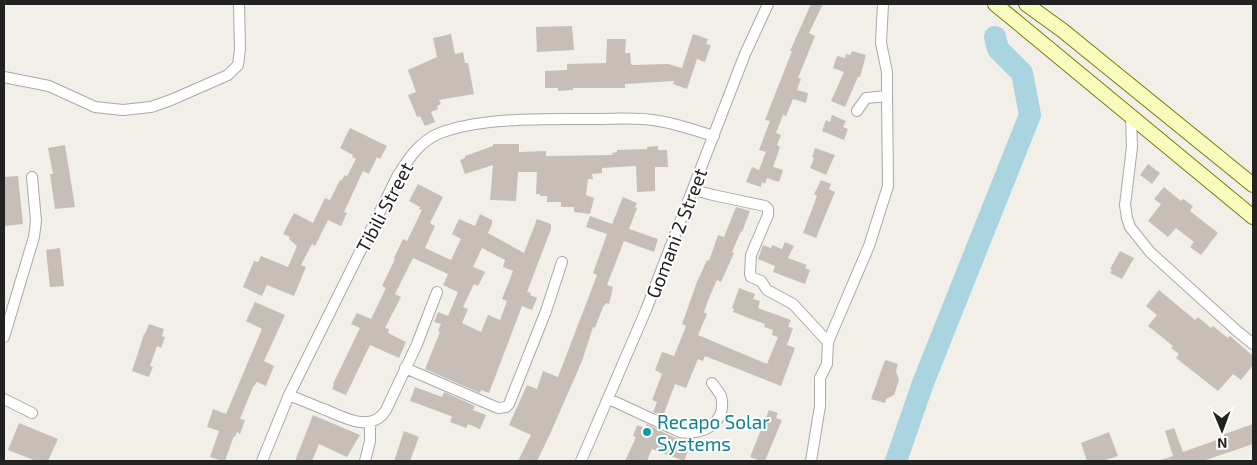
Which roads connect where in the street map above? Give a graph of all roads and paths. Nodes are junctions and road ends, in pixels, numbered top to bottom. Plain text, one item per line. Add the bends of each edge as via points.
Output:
1 (239, 4) edge
2 (768, 4) edge
3 (883, 4) edge
4 (995, 4) edge
5 (1026, 4) edge
6 (1032, 4) edge
7 (1062, 30) junction
8 (4, 77) edge
9 (887, 96) junction
10 (857, 111) dead end
11 (1131, 116) junction
12 (714, 136) junction
13 (32, 177) dead end
14 (1253, 185) edge
15 (694, 190) junction
16 (1253, 217) edge
17 (562, 262) dead end
18 (437, 292) dead end
19 (4, 338) edge
20 (828, 342) junction
21 (1253, 344) edge
22 (405, 368) junction
23 (712, 383) dead end
24 (289, 395) junction
25 (4, 399) edge
26 (609, 399) junction
27 (32, 414) dead end
28 (370, 422) junction
29 (262, 461) edge
30 (364, 461) edge
31 (581, 461) edge
32 (810, 461) edge

1 - 8 street via 238,65 228,75 151,107 122,110 95,107 49,86
2 - 12 street, Gomani 2 Street
3 - 9 street via 881,43
4 - 11 main road
5 - 7 main road
6 - 7 main road
7 - 14 main road
9 - 10 street via 866,98
9 - 20 street via 888,186 869,246
11 - 16 main road
11 - 21 street via 1132,147 1126,186 1130,227 1150,252
12 - 15 street, Gomani 2 Street
12 - 24 street, Tibili Street via 657,121 564,119 504,121 463,127 439,133 424,142 398,175
13 - 19 street via 36,221 34,237
15 - 20 street via 768,209 751,254 751,278 761,281 766,290 793,304
15 - 26 street, Gomani 2 Street
17 - 22 street via 546,311 510,404 506,407 498,408
18 - 22 street
20 - 32 street via 827,364 820,378 820,406
22 - 28 street via 383,415
23 - 26 street via 720,395 722,409 715,423 704,431 680,432
24 - 28 street via 352,421
24 - 29 street, Tibili Street
25 - 27 street
26 - 31 street, Gomani 2 Street
28 - 30 street via 370,441

